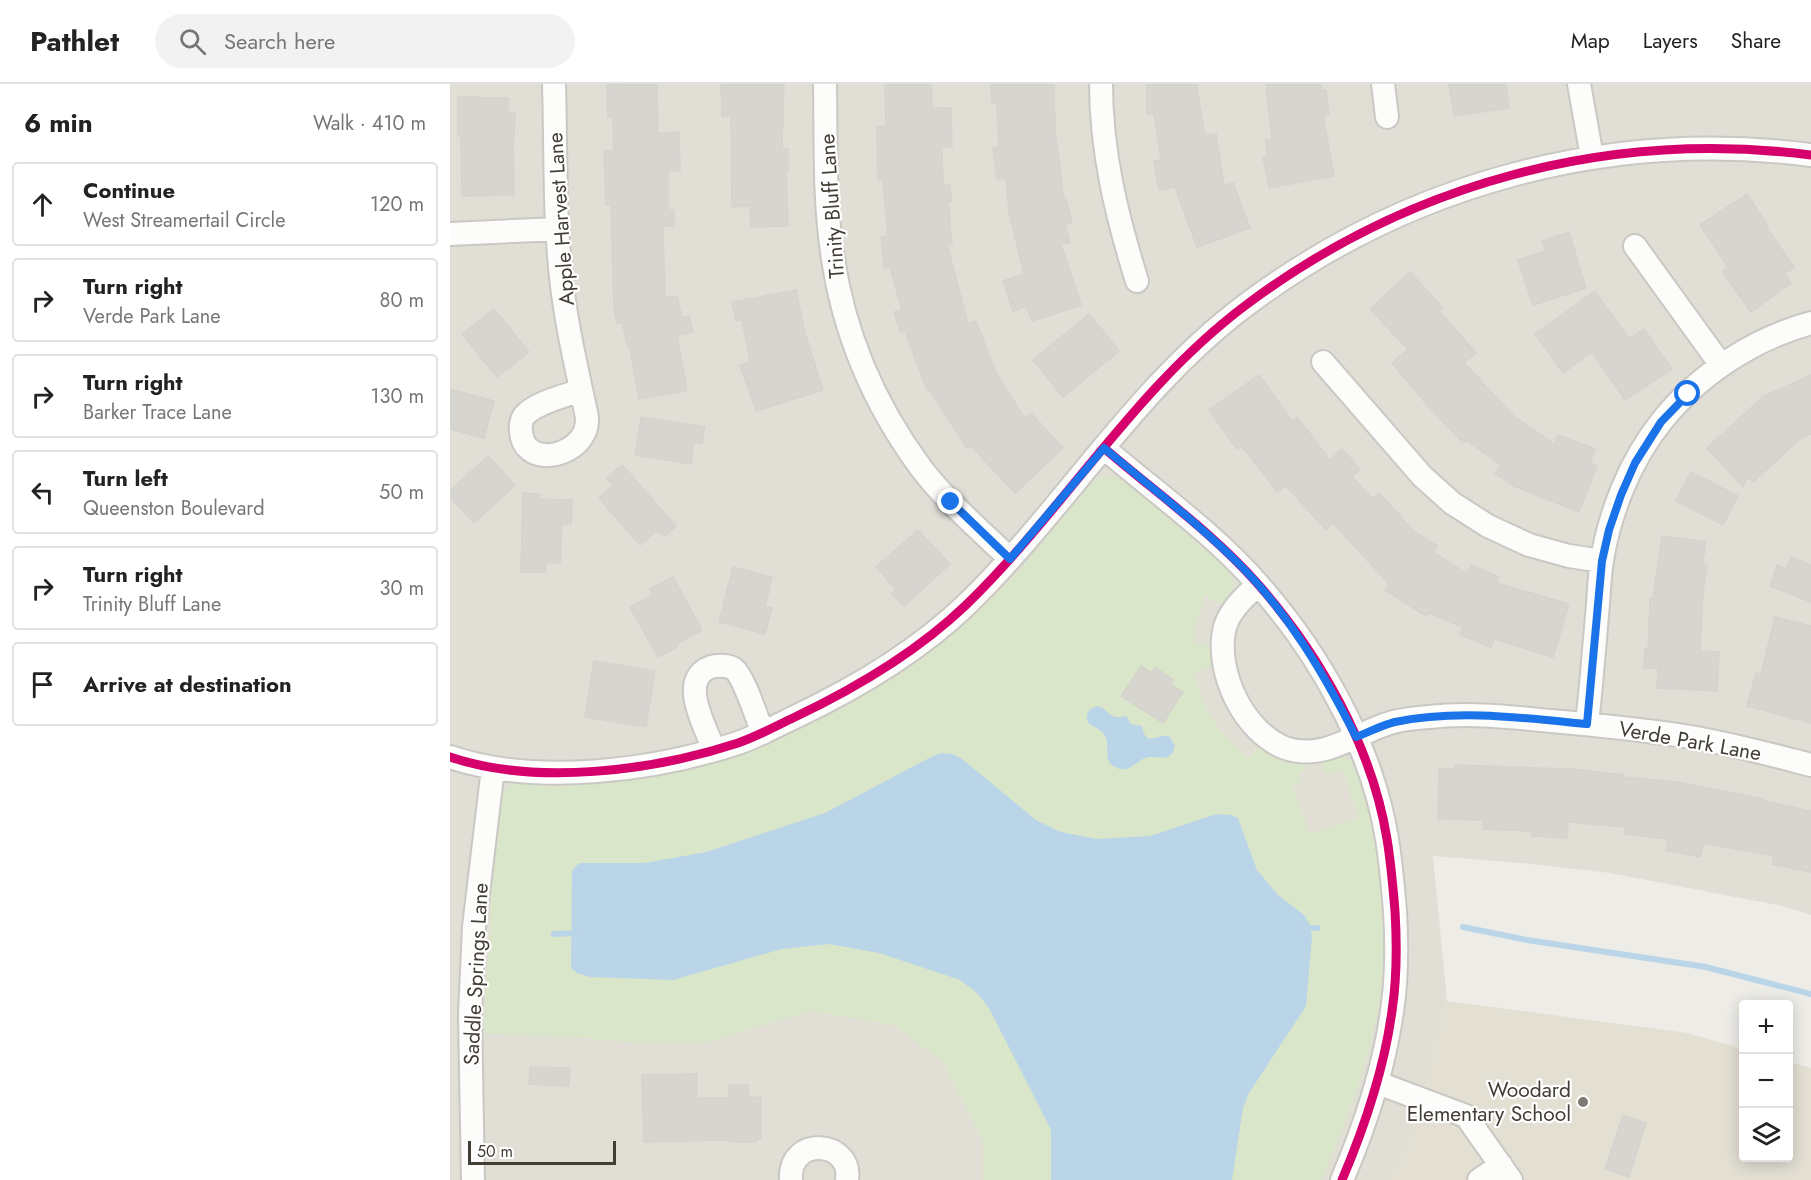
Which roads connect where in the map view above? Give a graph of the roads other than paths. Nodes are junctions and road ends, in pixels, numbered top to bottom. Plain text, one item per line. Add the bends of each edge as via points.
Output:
1 (555, 84) edge
2 (825, 84) edge
3 (1101, 84) edge
4 (1383, 84) edge
5 (1579, 84) edge
6 (1388, 117) dead end
7 (1811, 155) edge
8 (1592, 158) junction
9 (558, 229) junction
10 (450, 234) edge
11 (1635, 246) dead end
12 (1137, 281) dead end
13 (1811, 323) edge
14 (1323, 362) dead end
15 (1721, 365) junction
16 (581, 390) dead end
17 (1104, 448) junction
18 (1010, 559) junction
19 (1602, 561) junction
20 (1258, 584) junction
21 (1587, 724) junction
22 (763, 733) junction
23 (1356, 737) junction
24 (714, 750) junction
25 (450, 757) edge
26 (1811, 765) edge
27 (493, 768) junction
28 (1378, 1083) junction
29 (1506, 1172) edge
30 (473, 1180) edge
31 (791, 1180) edge
32 (847, 1180) edge
33 (1342, 1180) edge
34 (1479, 1180) edge

1 - 9 street, Apple Harvest Lane
2 - 18 street, Trinity Bluff Lane via 832,251 841,303 855,350 875,396 922,470
3 - 12 street via 1110,178
4 - 6 street
5 - 8 street
7 - 8 street via 1675,148
8 - 17 street via 1485,182 1435,199 1341,243 1245,306 1202,341 1153,390
9 - 10 street
9 - 16 street, Apple Harvest Lane via 561,278
11 - 15 street
13 - 15 street via 1788,329
14 - 19 street via 1422,476 1452,503 1529,545
15 - 19 street via 1661,422 1635,463 1609,530
17 - 18 street
17 - 20 street via 1207,534
18 - 22 street via 926,640 873,675
19 - 21 street
20 - 23 street via 1306,646
20 - 23 street, Verde Park Lane via 1232,610 1224,631 1226,671 1246,717 1265,736 1285,748 1305,752 1325,750
21 - 23 street, Verde Park Lane via 1471,715 1431,717 1393,723
21 - 26 street, Verde Park Lane via 1694,738
22 - 24 street
22 - 24 street via 734,669 712,667 701,673 694,684
23 - 28 street via 1387,837 1397,944 1393,1010
24 - 27 street via 626,768 548,772
25 - 27 street
27 - 30 street, Saddle Springs Lane via 474,927 470,1014
28 - 29 street via 1466,1116
28 - 33 street
29 - 34 street
31 - 32 street via 790,1172 800,1154 820,1148 831,1150 846,1164

